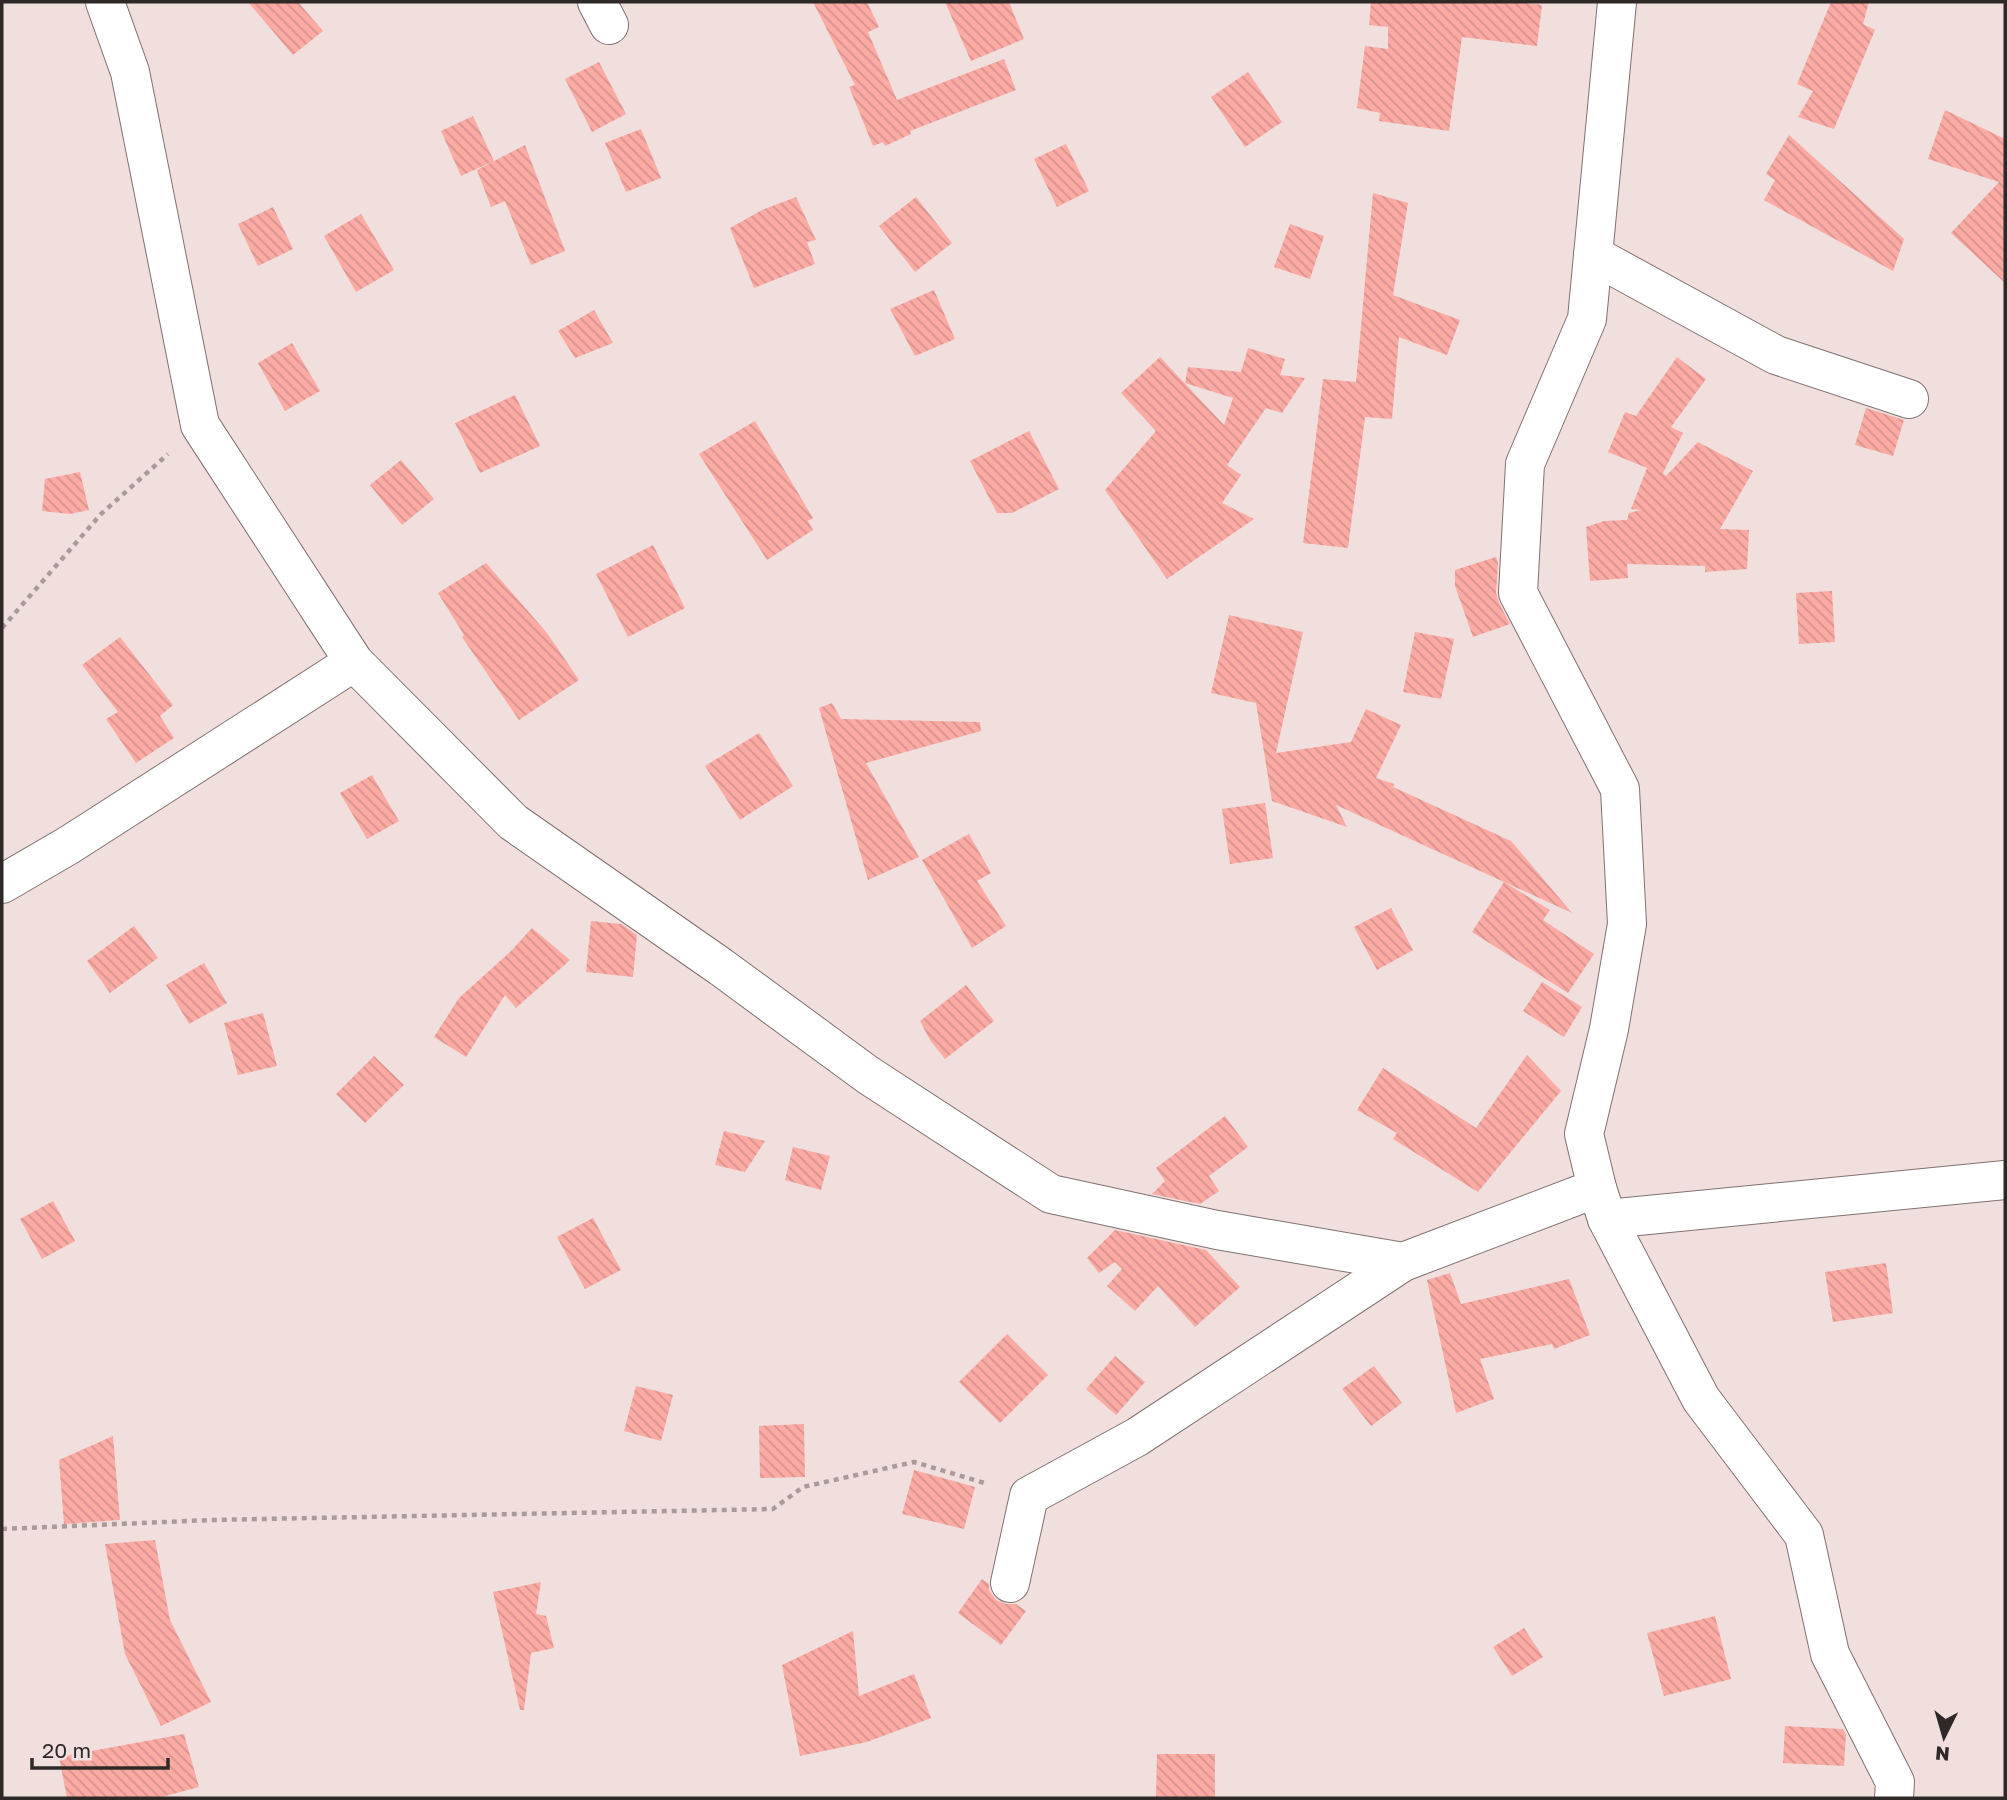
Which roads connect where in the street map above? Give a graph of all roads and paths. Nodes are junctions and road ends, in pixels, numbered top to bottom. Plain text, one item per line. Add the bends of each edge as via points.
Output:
1 (105, 2) edge
2 (1617, 2) edge
3 (1593, 255) junction
4 (1909, 399) dead end
5 (200, 425) junction
6 (2, 628) edge
7 (354, 662) junction
8 (2, 884) edge
9 (2005, 1180) edge
10 (1602, 1203) junction
11 (1403, 1262) junction
12 (1030, 1496) junction
13 (2, 1529) edge
14 (1010, 1583) dead end
15 (1895, 1798) edge

1 - 5 street via 130,72
2 - 3 street
3 - 4 street via 1776,355
3 - 10 street via 1587,318 1525,464 1518,593 1620,789 1628,924 1584,1134
5 - 6 path via 102,514
5 - 7 street
7 - 8 street
7 - 11 street via 513,822 868,1075 1051,1194 1217,1230
9 - 10 street
10 - 11 street
10 - 15 street via 1701,1399 1804,1535 1830,1654 1895,1782
11 - 12 street via 1137,1437
12 - 13 path via 914,1462 803,1488 773,1509 212,1520
12 - 14 street

